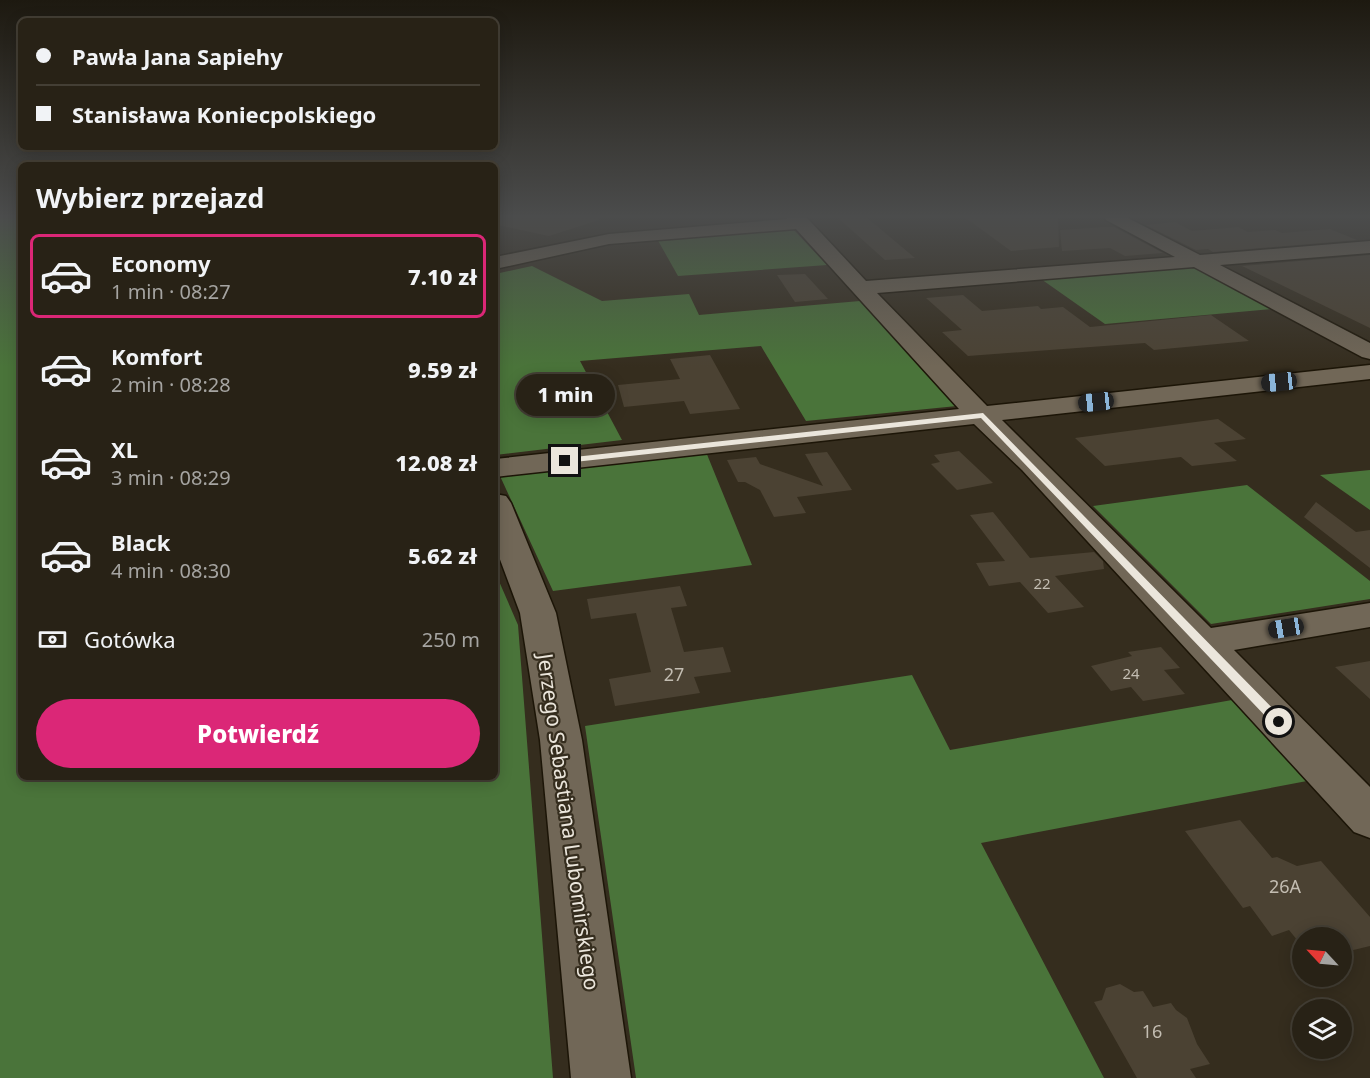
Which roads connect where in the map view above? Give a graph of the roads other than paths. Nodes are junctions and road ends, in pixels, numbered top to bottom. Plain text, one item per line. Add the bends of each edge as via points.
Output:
1 (841, 266) edge
2 (1120, 266) edge
3 (1207, 266) edge
4 (861, 288) junction
5 (1370, 352) edge
6 (1370, 372) edge
7 (983, 415) junction
8 (498, 468) edge
9 (498, 511) edge
10 (1370, 615) edge
11 (1203, 642) junction
12 (1370, 818) edge
13 (601, 1078) edge

1 - 4 street
2 - 4 street
3 - 5 street
4 - 7 street
6 - 7 street
7 - 8 street
7 - 11 street
9 - 13 street, Jerzego Sebastiana Lubomirskiego via 538,613 561,740
10 - 11 street
11 - 12 street

